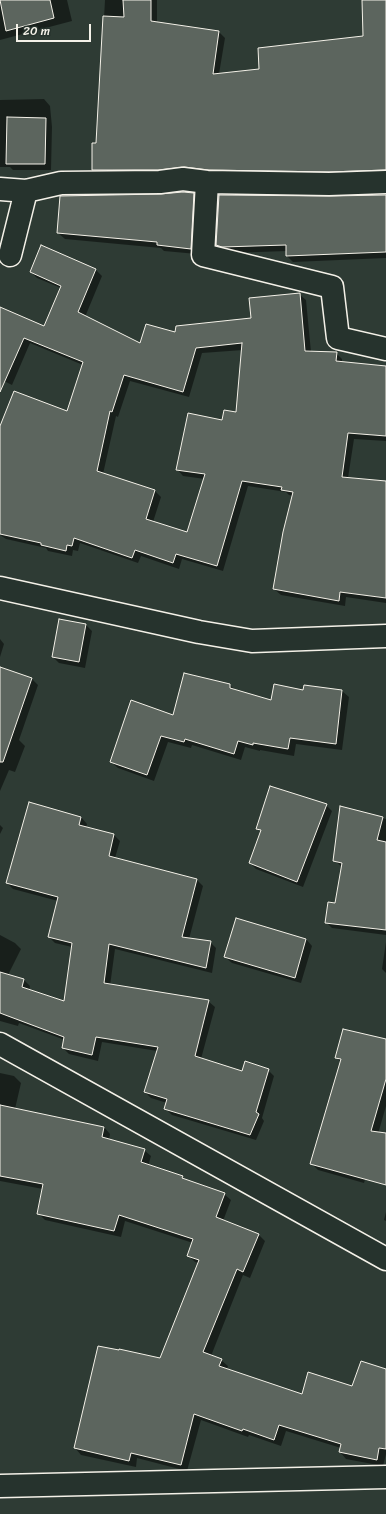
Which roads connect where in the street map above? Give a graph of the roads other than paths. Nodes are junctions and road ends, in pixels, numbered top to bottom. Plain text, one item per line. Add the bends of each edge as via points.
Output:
1 (207, 182) junction
2 (386, 182) edge
3 (0, 189) edge
4 (26, 191) junction
5 (10, 255) dead end
6 (386, 349) edge
7 (0, 588) edge
8 (386, 636) edge
9 (0, 1044) edge
10 (386, 1259) edge
11 (386, 1478) edge
12 (0, 1486) edge

1 - 2 street
1 - 4 street via 183,179 160,182 61,183
1 - 6 street via 203,255 332,287 338,338
3 - 4 street
4 - 5 street
7 - 8 street via 199,632 252,641
9 - 10 street
11 - 12 street

